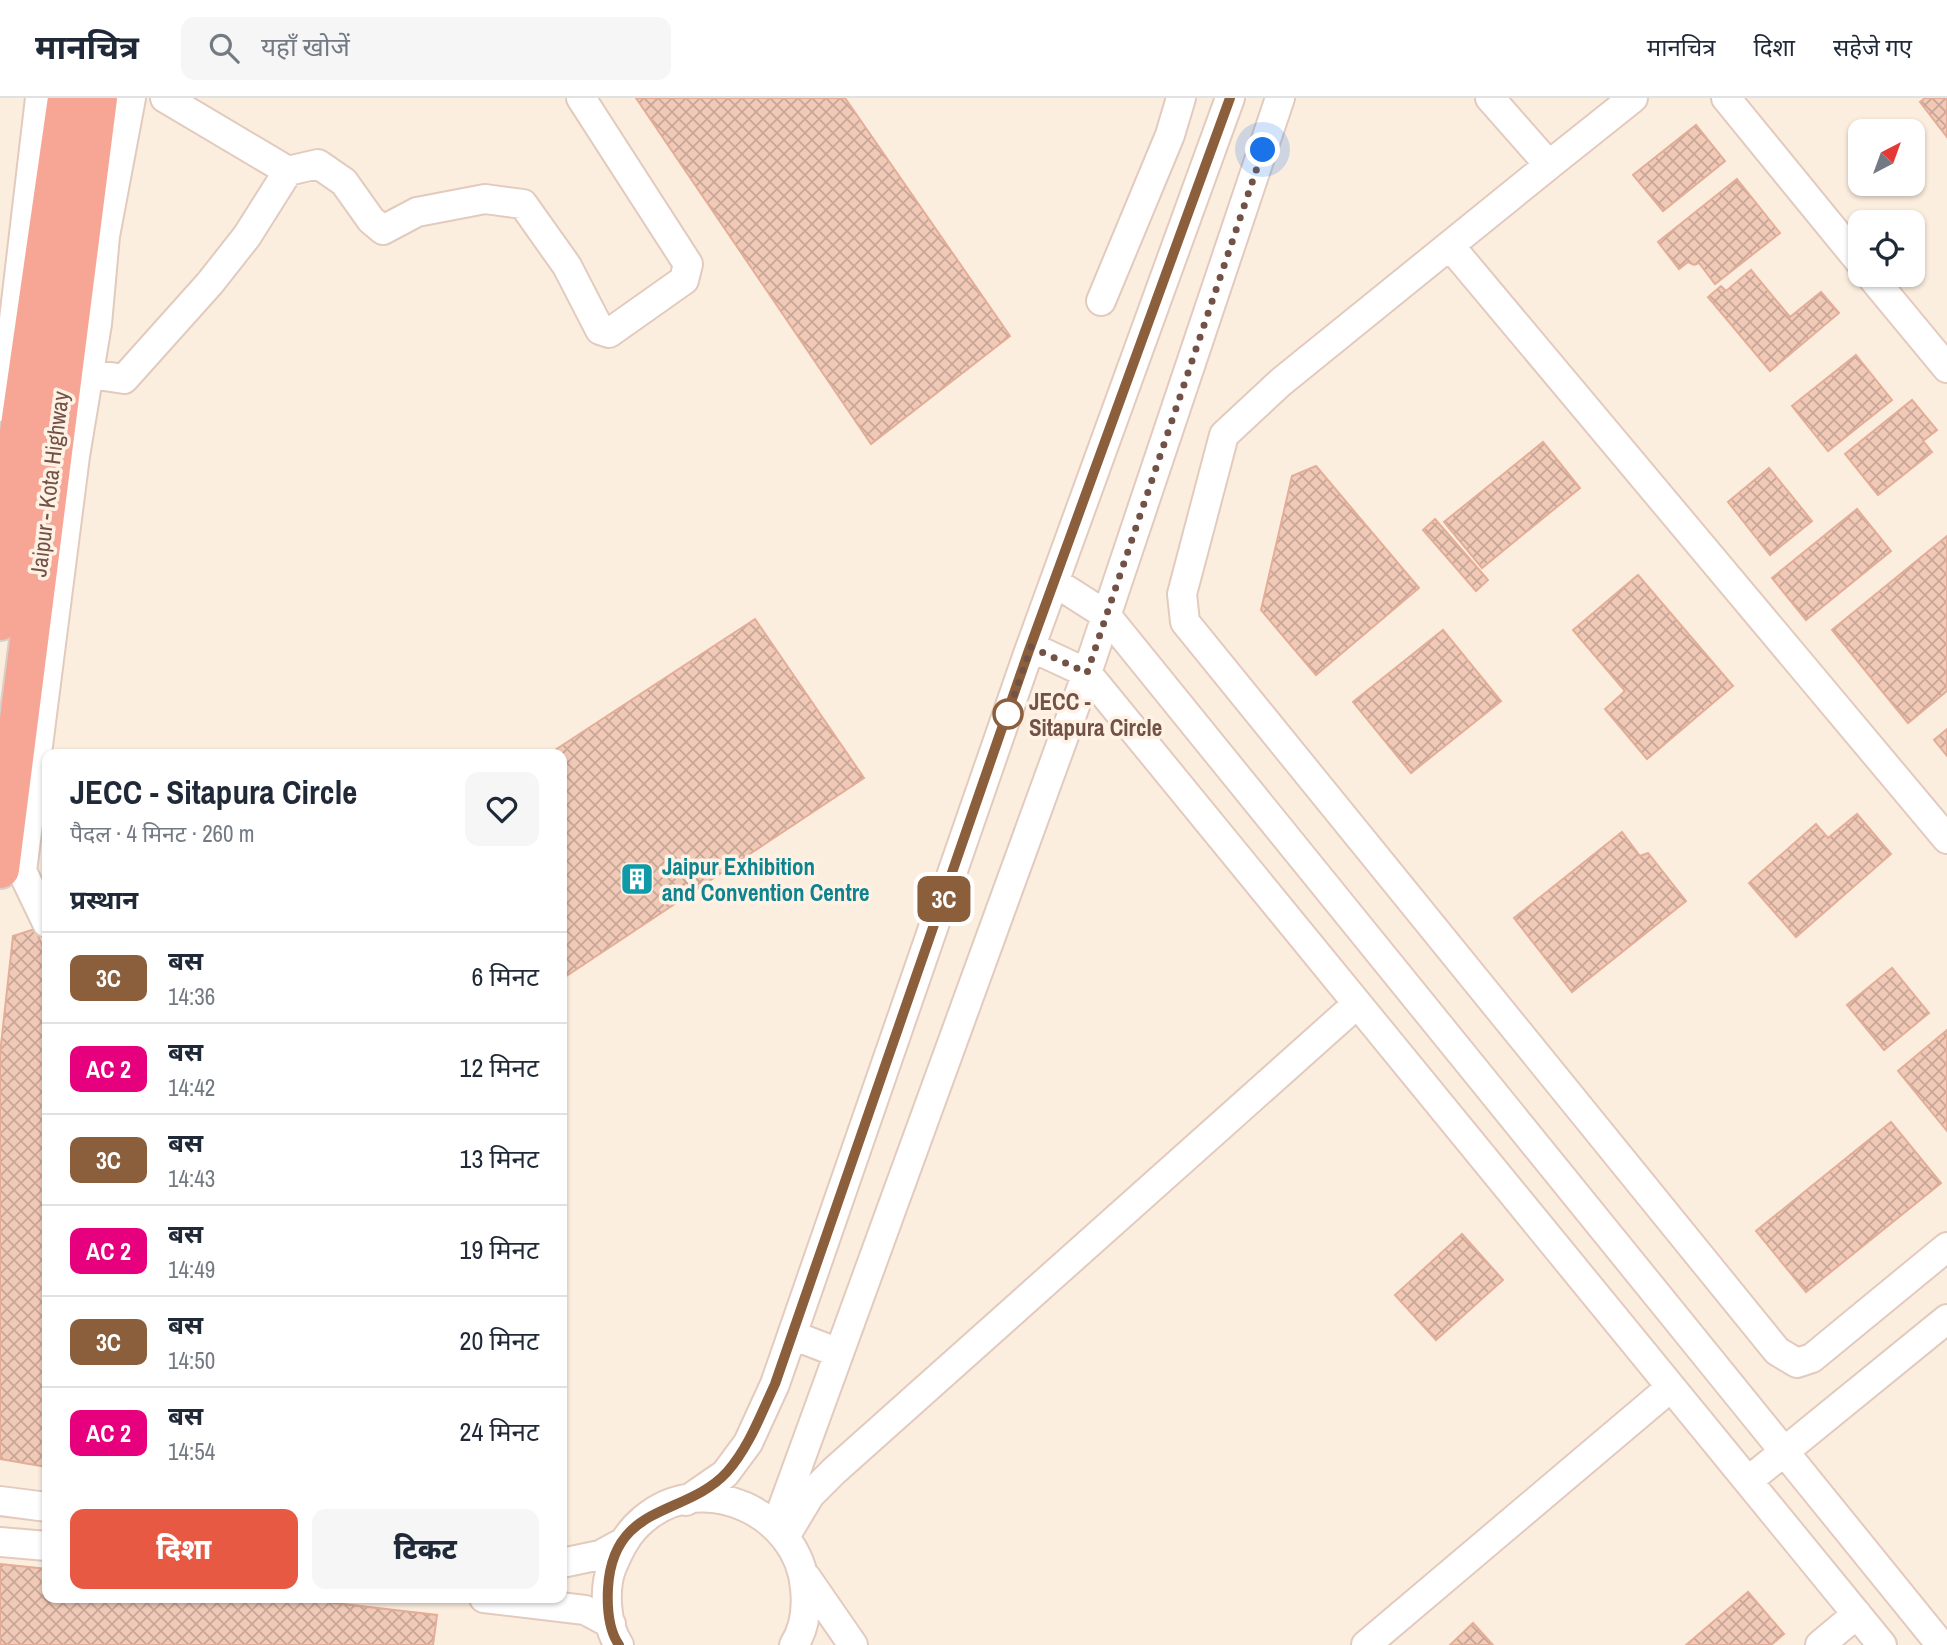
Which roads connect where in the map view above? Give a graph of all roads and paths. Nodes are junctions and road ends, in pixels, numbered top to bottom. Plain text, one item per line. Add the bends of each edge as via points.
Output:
1 (40, 98) edge
2 (67, 98) edge
3 (98, 98) edge
4 (131, 98) edge
5 (165, 98) edge
6 (581, 98) edge
7 (1170, 98) edge
8 (1181, 98) edge
9 (1230, 98) edge
10 (1280, 98) edge
11 (1490, 98) edge
12 (1514, 98) edge
13 (1633, 98) edge
14 (1726, 98) edge
15 (1556, 160) junction
16 (288, 171) junction
17 (1450, 246) junction
18 (1848, 247) edge
19 (1880, 287) edge
20 (1947, 368) edge
21 (76, 372) junction
22 (0, 407) edge
23 (8, 444) edge
24 (1055, 583) junction
25 (1106, 615) junction
26 (0, 621) edge
27 (1031, 647) junction
28 (1087, 673) junction
29 (1947, 839) edge
30 (11, 870) edge
31 (42, 916) edge
32 (1357, 1004) junction
33 (1947, 1247) edge
34 (1947, 1319) edge
35 (792, 1335) junction
36 (839, 1353) junction
37 (1671, 1387) junction
38 (1784, 1453) junction
39 (1748, 1481) junction
40 (0, 1501) edge
41 (686, 1501) junction
42 (42, 1506) edge
43 (781, 1531) junction
44 (0, 1542) edge
45 (622, 1543) junction
46 (42, 1546) edge
47 (567, 1562) edge
48 (804, 1575) junction
49 (526, 1603) edge
50 (1857, 1614) junction
51 (615, 1634) edge
52 (794, 1645) edge
53 (853, 1645) edge
54 (1366, 1645) edge
55 (1820, 1645) edge
56 (1882, 1645) edge
57 (1941, 1645) edge

1 - 22 street
2 - 23 highway, Jaipur - Kota Highway
3 - 21 highway, Jaipur - Kota Highway
4 - 21 street via 104,236 97,324
5 - 16 street
6 - 16 street via 688,264 684,280 609,333 600,330 567,266 523,204 485,199 417,212 383,230 344,181 318,164
7 - 8 street via 1095,298 1170,135
9 - 24 street
10 - 25 street
11 - 15 street
12 - 15 street
13 - 15 street
14 - 18 street
15 - 17 street
16 - 21 street via 218,274 124,379
17 - 29 street
17 - 33 street via 1281,382 1224,435 1182,594 1185,622 1777,1351 1797,1363 1812,1358
19 - 20 street
21 - 30 street via 38,730
21 - 30 highway, Jaipur - Kota Highway via 14,755
23 - 26 highway, Jaipur - Kota Highway
24 - 25 street
24 - 27 street
25 - 28 street
25 - 38 street
27 - 28 street
27 - 35 street
28 - 32 street
28 - 36 street
30 - 31 street
32 - 37 street
32 - 43 street via 834,1471
34 - 38 street
35 - 36 street
35 - 41 street via 748,1443 725,1474
36 - 43 street
37 - 39 street
37 - 54 street
38 - 39 street
38 - 57 street
39 - 50 street
40 - 42 street
41 - 43 street via 709,1497 743,1504
41 - 45 street via 645,1518
43 - 48 street via 797,1551
44 - 46 street
45 - 47 street via 600,1555
45 - 51 street via 609,1574 607,1608
48 - 52 street via 807,1606
48 - 53 street
49 - 51 street via 584,1610
50 - 55 street
50 - 56 street

